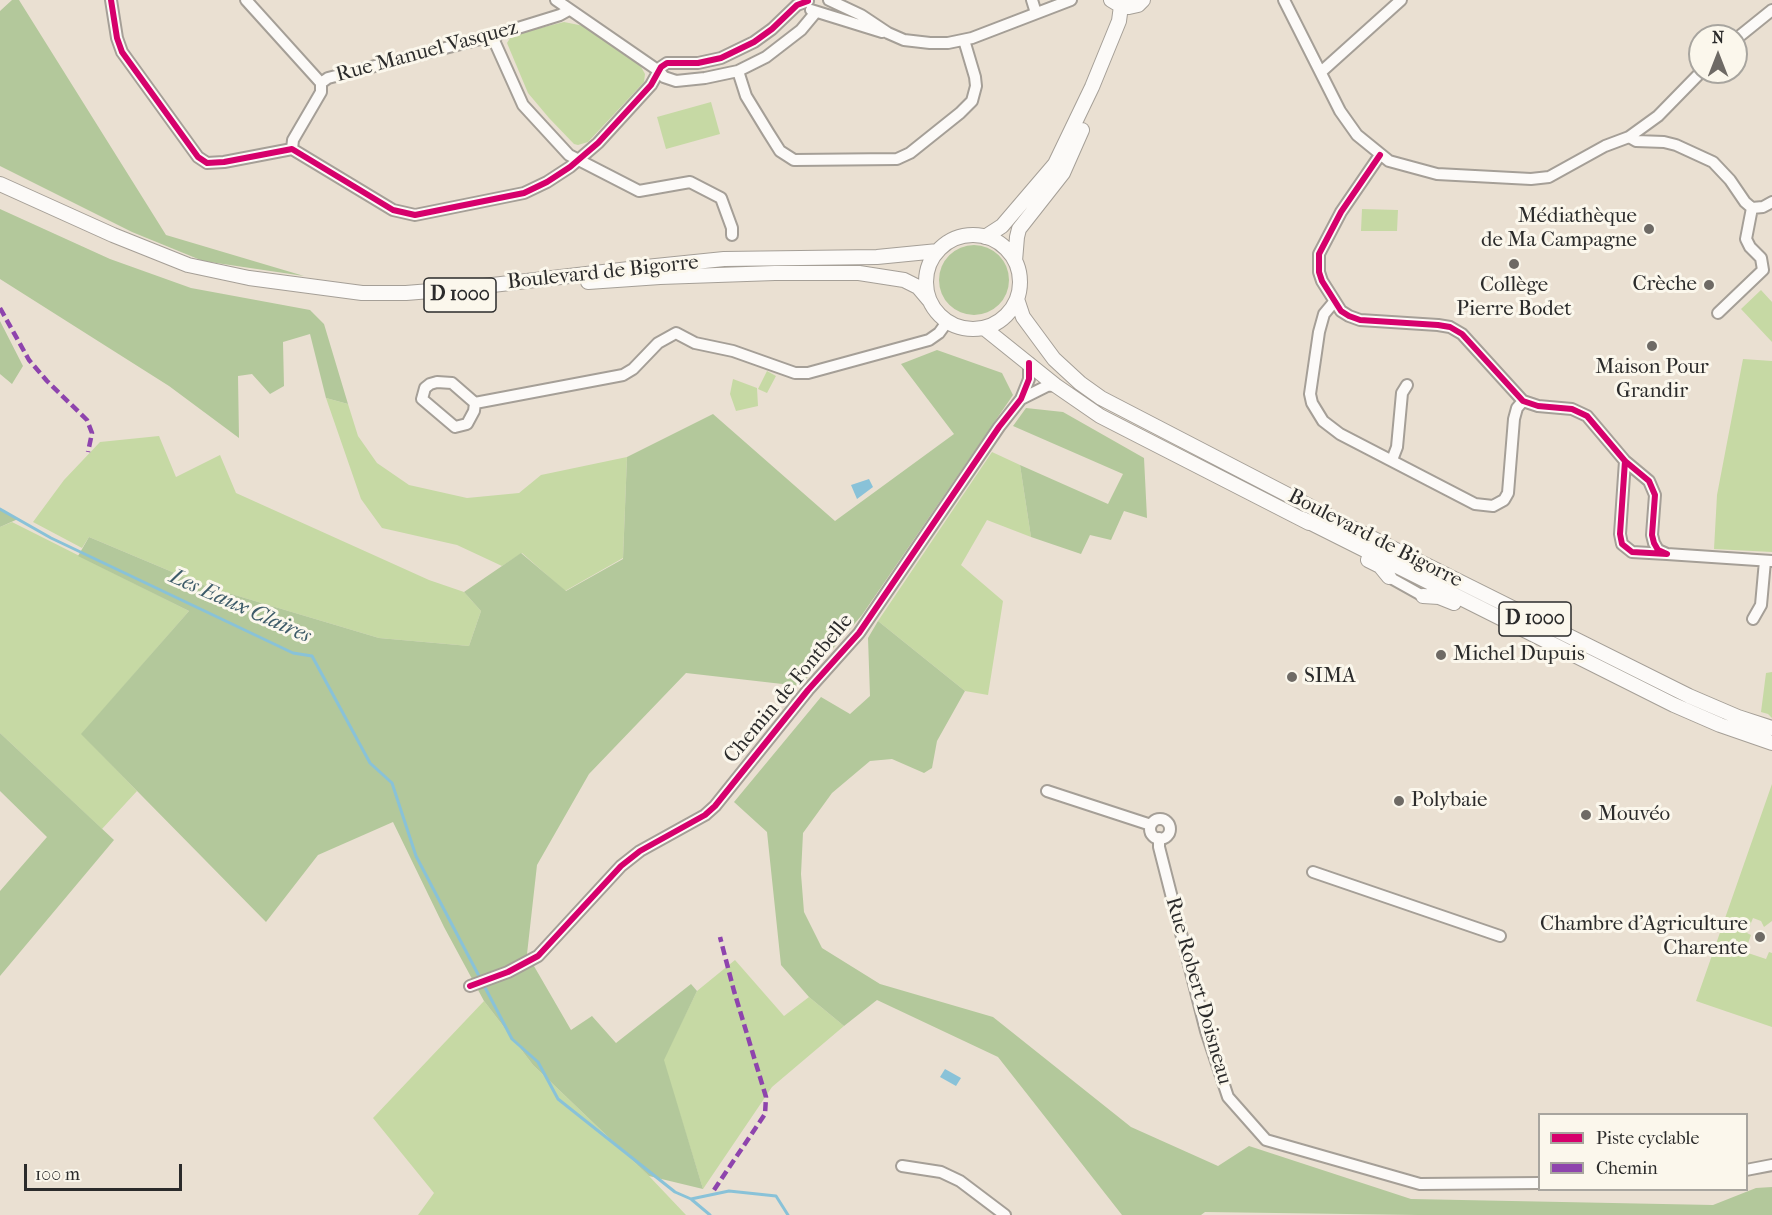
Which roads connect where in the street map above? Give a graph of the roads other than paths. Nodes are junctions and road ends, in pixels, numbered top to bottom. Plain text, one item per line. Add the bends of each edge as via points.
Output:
1 (111, 0) edge
2 (246, 0) edge
3 (556, 0) edge
4 (808, 0) edge
5 (827, 0) edge
6 (1032, 0) edge
7 (1071, 0) edge
8 (1143, 0) edge
9 (1284, 0) edge
10 (1401, 0) edge
11 (1116, 3) edge
12 (569, 10) junction
13 (1772, 10) edge
14 (817, 12) junction
15 (1036, 13) junction
16 (1748, 29) edge
17 (888, 33) junction
18 (492, 36) junction
19 (964, 40) junction
20 (658, 71) junction
21 (738, 71) junction
22 (1321, 72) junction
23 (321, 83) junction
24 (1689, 84) edge
25 (1092, 87) junction
26 (1629, 137) junction
27 (292, 149) junction
28 (1380, 155) junction
29 (578, 160) junction
30 (0, 184) edge
31 (0, 193) edge
32 (1772, 202) edge
33 (1752, 208) junction
34 (732, 235) dead end
35 (985, 237) junction
36 (938, 251) junction
37 (1015, 261) junction
38 (929, 300) junction
39 (1017, 300) junction
40 (1334, 302) junction
41 (1718, 313) dead end
42 (947, 322) junction
43 (984, 328) junction
44 (1029, 363) junction
45 (1055, 385) junction
46 (1407, 385) dead end
47 (1021, 399) junction
48 (1523, 401) junction
49 (475, 403) junction
50 (1392, 460) junction
51 (1625, 461) junction
52 (1303, 519) junction
53 (1667, 554) junction
54 (1768, 561) edge
55 (1389, 577) joint
56 (1423, 596) joint
57 (1753, 620) dead end
58 (1660, 697) junction
59 (1772, 728) edge
60 (1772, 743) edge
61 (1047, 791) dead end
62 (1151, 825) junction
63 (1159, 838) junction
64 (1313, 872) dead end
65 (1500, 936) dead end
66 (473, 985) dead end
67 (1772, 1165) edge
68 (902, 1166) dead end
69 (1748, 1170) edge
70 (1538, 1184) edge
71 (1005, 1215) edge

1 - 27 street via 122,52 198,157 207,163 224,162
2 - 23 street
3 - 12 street
4 - 14 street via 810,9
4 - 20 street via 754,42 721,58 667,63
5 - 14 street via 825,8
5 - 17 street
6 - 15 street
7 - 15 street
8 - 11 main road via 1129,7
9 - 22 street
10 - 22 street
11 - 25 main road via 1119,21
12 - 18 street, Rue Manuel Vasquez
12 - 20 street
13 - 16 street
14 - 17 street
14 - 21 street via 766,57
15 - 19 street
17 - 19 street via 917,42
18 - 23 street, Rue Manuel Vasquez
18 - 29 street via 523,105
19 - 21 street via 975,77 972,101 910,153 897,159 794,160 780,151 768,132 746,96
20 - 21 street via 675,81
20 - 29 street via 638,100
22 - 28 street via 1346,123
23 - 27 street, Rue Manuel Vasquez via 321,92 293,140
24 - 26 street via 1658,116
25 - 35 main road via 1055,164 1002,226
25 - 37 main road via 1084,125 1070,161 1019,229
26 - 28 street via 1540,179 1437,174 1401,166
26 - 33 street via 1664,142 1713,162
27 - 29 street via 393,210 415,215 524,193
28 - 40 street via 1319,254 1322,281
29 - 34 street via 639,191 690,182 721,198
30 - 36 main road, Boulevard de Bigorre / D 1000 via 188,265 249,278 362,293 467,288 724,259 888,257
31 - 38 main road, Boulevard de Bigorre / D 1000 via 159,263 244,285 309,296 371,302 660,277 859,273 904,280 918,287
32 - 33 street
33 - 41 street via 1746,239 1761,258 1763,270
35 - 36 main road via 960,237
35 - 37 main road via 1003,246
36 - 38 main road via 926,274
37 - 39 main road via 1020,280
38 - 42 main road
39 - 43 main road via 1004,318
39 - 59 main road, Boulevard de Bigorre / D 1000 via 1023,317 1054,359 1101,398 1689,696
40 - 48 street via 1341,311 1360,320 1438,325 1456,330
40 - 50 street via 1324,314 1319,332 1310,384 1312,403 1331,429
42 - 43 main road via 959,328
42 - 49 street via 928,340 808,373 795,373 733,351 695,343 676,333 623,375
43 - 44 main road, D 1000
44 - 45 main road, D 1000
44 - 47 street, Chemin de Fontbelle via 1029,379
45 - 47 street
45 - 52 main road, D 1000 via 1100,416
46 - 50 street via 1402,393 1398,441
47 - 66 street, Chemin de Fontbelle via 859,633 715,806 621,866 538,956
48 - 50 street via 1514,419 1508,494 1498,504 1475,504
48 - 51 street via 1580,411
49 - 49 street via 447,381 430,384 422,399 455,427 467,424
51 - 53 street via 1652,488 1652,535 1658,550
51 - 53 street via 1622,544 1632,552
52 - 55 main road via 1341,546 1380,566
52 - 58 main road, Boulevard de Bigorre / D 1000
53 - 54 street
54 - 57 street via 1761,605
55 - 56 street
56 - 58 main road via 1448,600
58 - 60 main road, Boulevard de Bigorre / D 1000 via 1712,722
61 - 62 street
62 - 63 street via 1151,834
62 - 63 street via 1159,819 1168,824 1168,834
63 - 70 street, Rue Robert Doisneau via 1206,1031 1228,1097 1266,1140 1420,1184
64 - 65 street
67 - 69 street
68 - 71 street via 941,1172 960,1181

